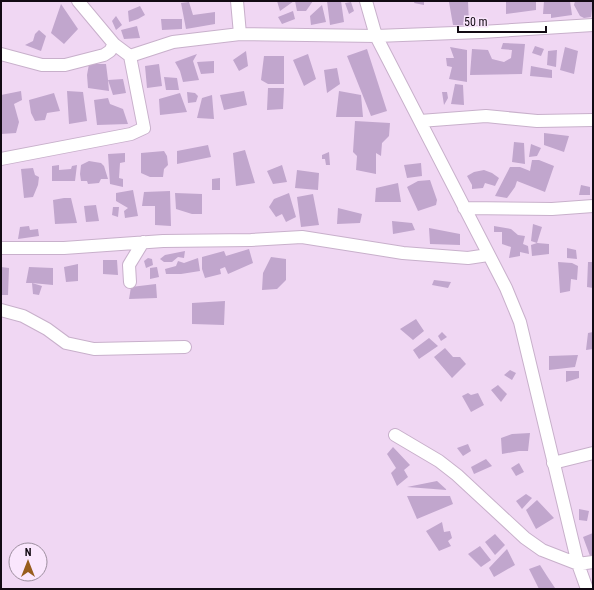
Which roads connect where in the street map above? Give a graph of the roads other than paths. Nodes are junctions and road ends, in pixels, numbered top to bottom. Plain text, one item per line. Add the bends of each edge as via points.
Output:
1 (78, 1) edge
2 (237, 1) edge
3 (366, 1) edge
4 (593, 25) edge
5 (240, 34) junction
6 (376, 36) junction
7 (114, 44) junction
8 (1, 54) edge
9 (130, 56) junction
10 (593, 120) edge
11 (420, 121) junction
12 (1, 159) edge
13 (593, 206) edge
14 (464, 208) junction
15 (143, 242) junction
16 (1, 248) edge
17 (488, 255) junction
18 (130, 282) dead end
19 (1, 310) edge
20 (185, 347) dead end
21 (396, 435) dead end
22 (593, 454) edge
23 (553, 463) junction
24 (593, 562) edge
25 (578, 564) junction
26 (587, 589) edge

1 - 7 street
2 - 5 street
3 - 6 street
4 - 6 street
5 - 6 street
5 - 9 street via 173,42
6 - 11 street
7 - 8 street via 104,55 65,65 42,65
7 - 9 street
9 - 12 street via 144,128 131,134
10 - 11 street via 537,121 486,116
11 - 14 street
13 - 14 street via 552,209
14 - 17 street
15 - 16 street via 64,248
15 - 17 street via 302,237 403,253 468,258
15 - 18 street via 129,264
17 - 23 street via 506,288 520,322
19 - 20 street via 23,316 66,343 94,349
21 - 25 street via 457,475 524,538 542,550
22 - 23 street
23 - 25 street
24 - 25 street
25 - 26 street

